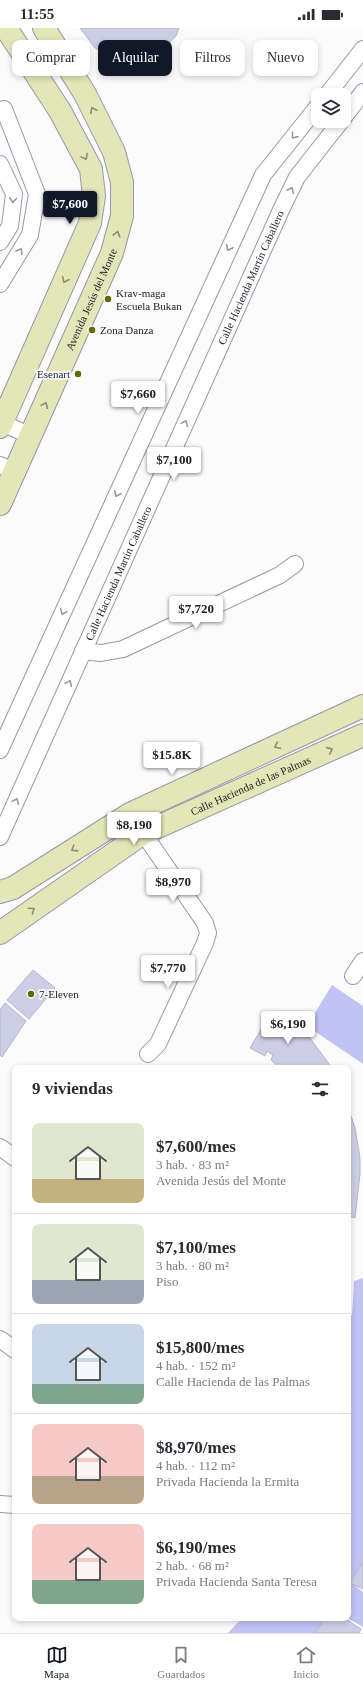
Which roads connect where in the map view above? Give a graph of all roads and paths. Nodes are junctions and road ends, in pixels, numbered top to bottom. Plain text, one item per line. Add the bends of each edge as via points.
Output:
1 (6, 28) edge
2 (44, 28) edge
3 (363, 49) edge
4 (332, 88) edge
5 (363, 92) edge
6 (1, 108) edge
7 (351, 108) edge
8 (311, 115) edge
9 (336, 128) edge
10 (0, 164) edge
11 (0, 242) edge
12 (0, 284) edge
13 (1, 424) edge
14 (31, 436) junction
15 (8, 468) edge
16 (0, 504) edge
17 (295, 564) dead end
18 (83, 651) junction
19 (363, 706) edge
20 (363, 735) edge
21 (0, 750) edge
22 (130, 814) junction
23 (142, 834) junction
24 (0, 837) edge
25 (0, 892) edge
26 (0, 932) edge
27 (363, 961) edge
28 (353, 976) dead end
29 (148, 1054) dead end
30 (0, 1146) edge
31 (12, 1156) edge
32 (0, 1338) edge
33 (12, 1348) edge
34 (0, 1504) edge
35 (12, 1505) edge

1 -> 13 main road via 60,111 91,168 94,196 90,223
14 -> 2 main road, Avenida Jesús del Monte via 112,253 122,216 122,182 114,152 85,94
3 - 4 street
5 - 7 street
12 -> 6 street via 30,235 37,194
8 -> 21 street via 263,175
18 -> 9 street, Calle Hacienda Martín Caballero via 297,177
10 -> 11 street via 14,194 10,226
13 - 14 street
14 - 15 main road, Avenida Jesús del Monte
15 - 16 main road, Avenida Jesús del Monte
17 - 18 street via 280,576 123,649 101,653
24 -> 18 street, Calle Hacienda Martín Caballero
19 -> 22 main road
23 -> 20 main road, Calle Hacienda de las Palmas
22 - 23 street
22 -> 25 main road via 13,888
26 -> 23 main road, Calle Hacienda de las Palmas
23 - 29 street via 204,923 208,933 158,1044
27 - 28 street
30 - 31 street
32 - 33 street
34 - 35 street

